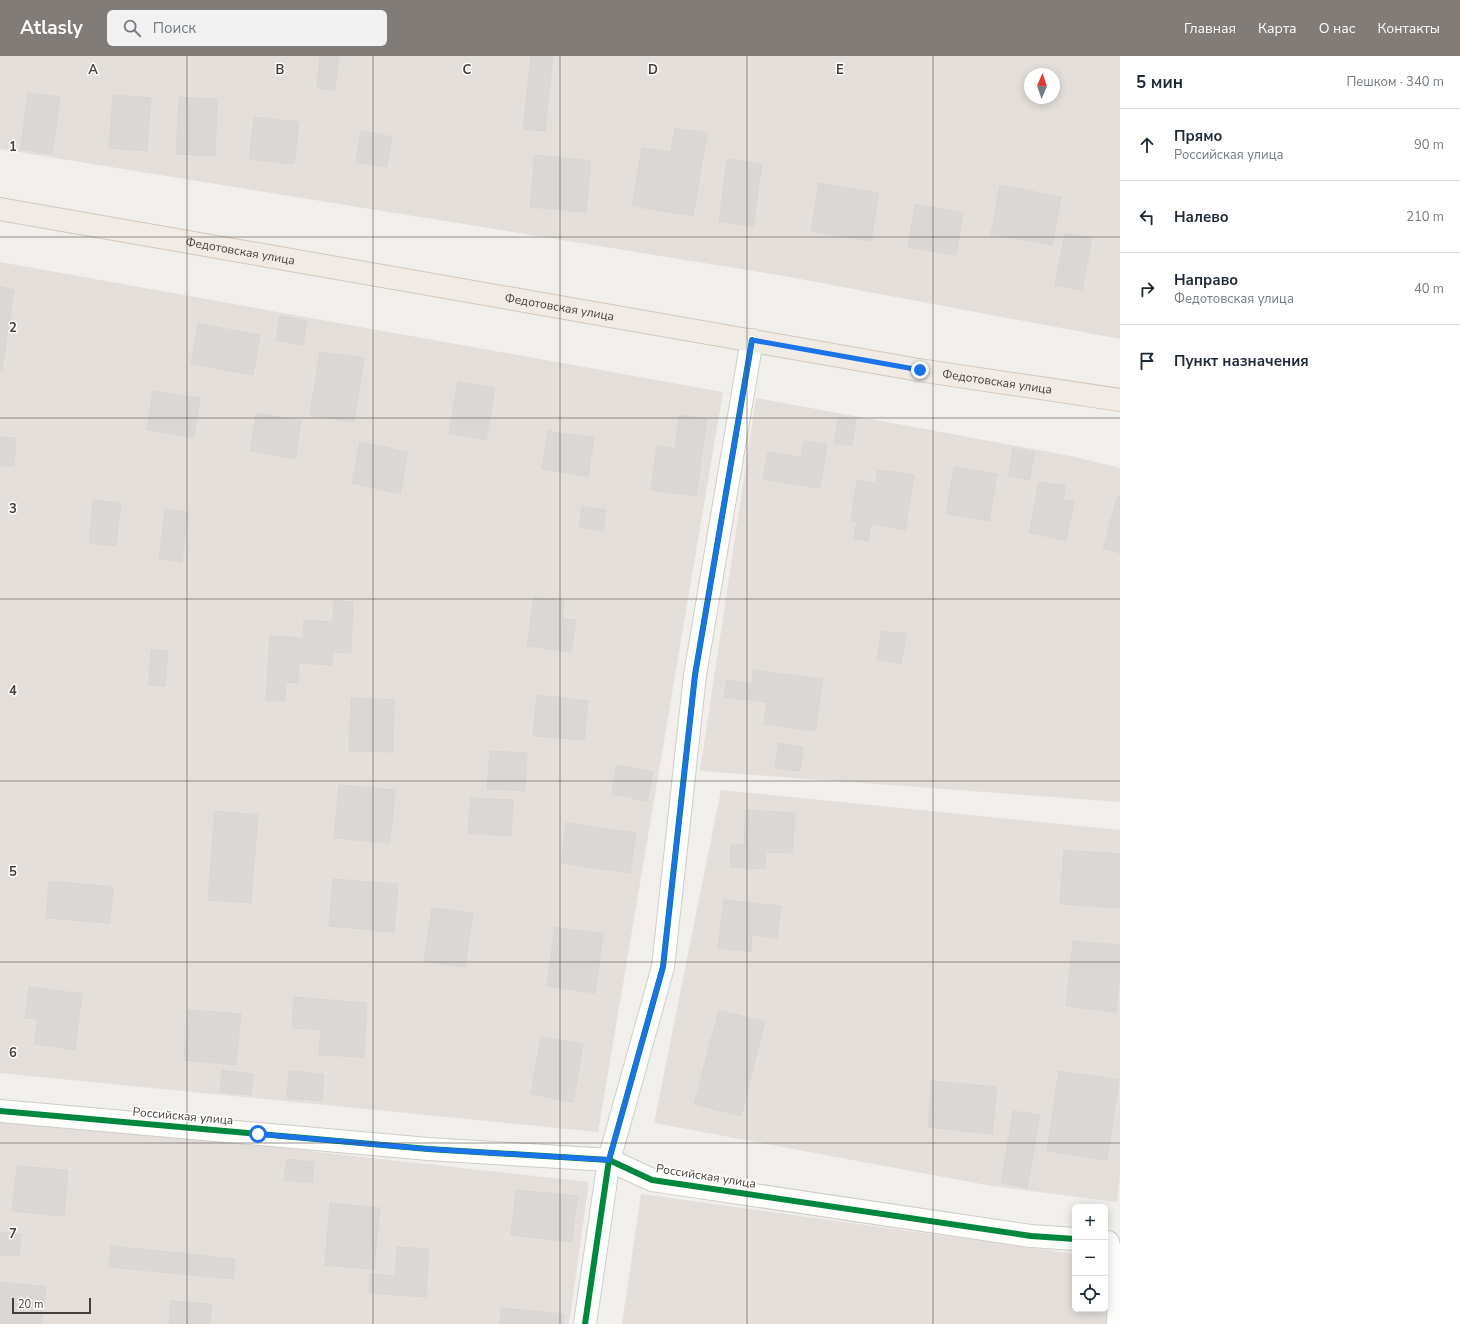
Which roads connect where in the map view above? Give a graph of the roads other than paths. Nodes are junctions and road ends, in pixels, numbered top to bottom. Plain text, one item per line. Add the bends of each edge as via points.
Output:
1 (0, 209) edge
2 (752, 340) junction
3 (1120, 400) edge
4 (0, 1111) edge
5 (609, 1160) junction
6 (1072, 1239) edge
7 (1111, 1241) edge
8 (585, 1324) edge
9 (1118, 1324) edge

1 - 2 main road, Федотовская улица
2 - 3 main road, Федотовская улица via 920,370
2 - 5 street via 695,675 663,966
4 - 5 street, Российская улица via 428,1149
5 - 6 street, Российская улица via 652,1180 1023,1235
5 - 8 street
7 - 9 street via 1119,1289

